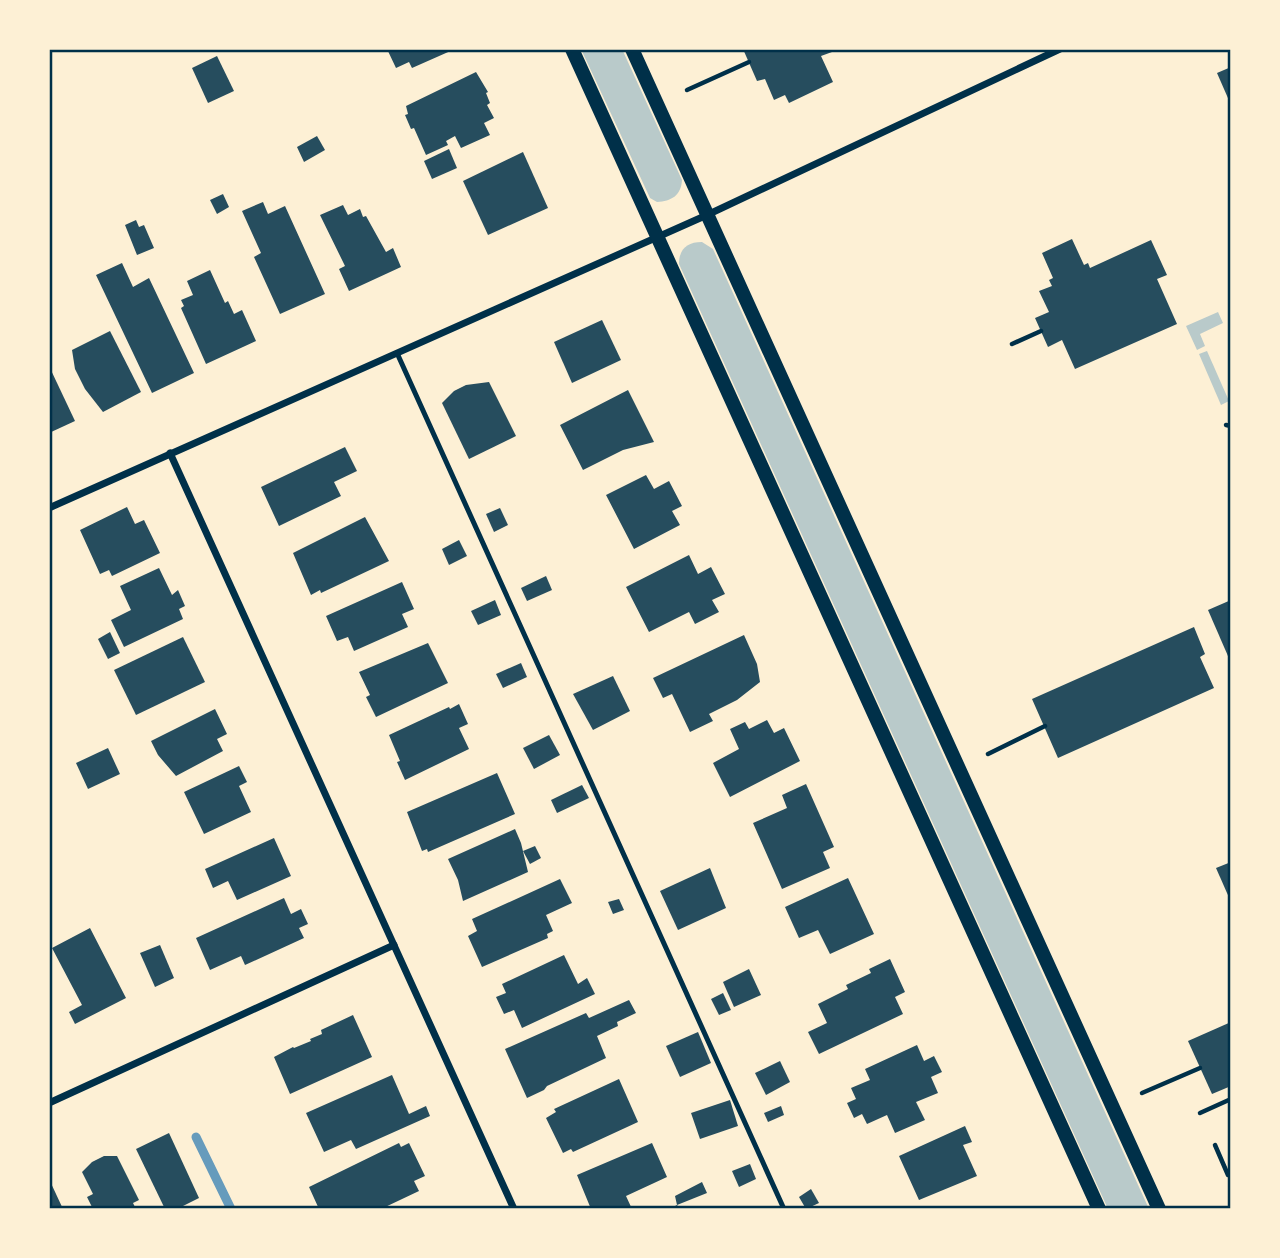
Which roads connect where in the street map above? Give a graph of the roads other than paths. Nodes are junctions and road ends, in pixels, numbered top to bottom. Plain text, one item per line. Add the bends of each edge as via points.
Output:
1 (572, 49) edge
2 (632, 49) edge
3 (1060, 49) edge
4 (707, 215) junction
5 (657, 236) junction
6 (397, 353) junction
7 (170, 453) junction
8 (49, 508) edge
9 (394, 945) junction
10 (49, 1103) edge
11 (514, 1209) edge
12 (784, 1209) edge
13 (1099, 1209) edge
14 (1159, 1209) edge

1 - 5 main road
2 - 4 main road
3 - 4 street
4 - 5 street
4 - 14 main road
5 - 6 street
5 - 13 main road
6 - 7 street
6 - 12 lane
7 - 8 street
7 - 9 street
9 - 10 street
9 - 11 street

